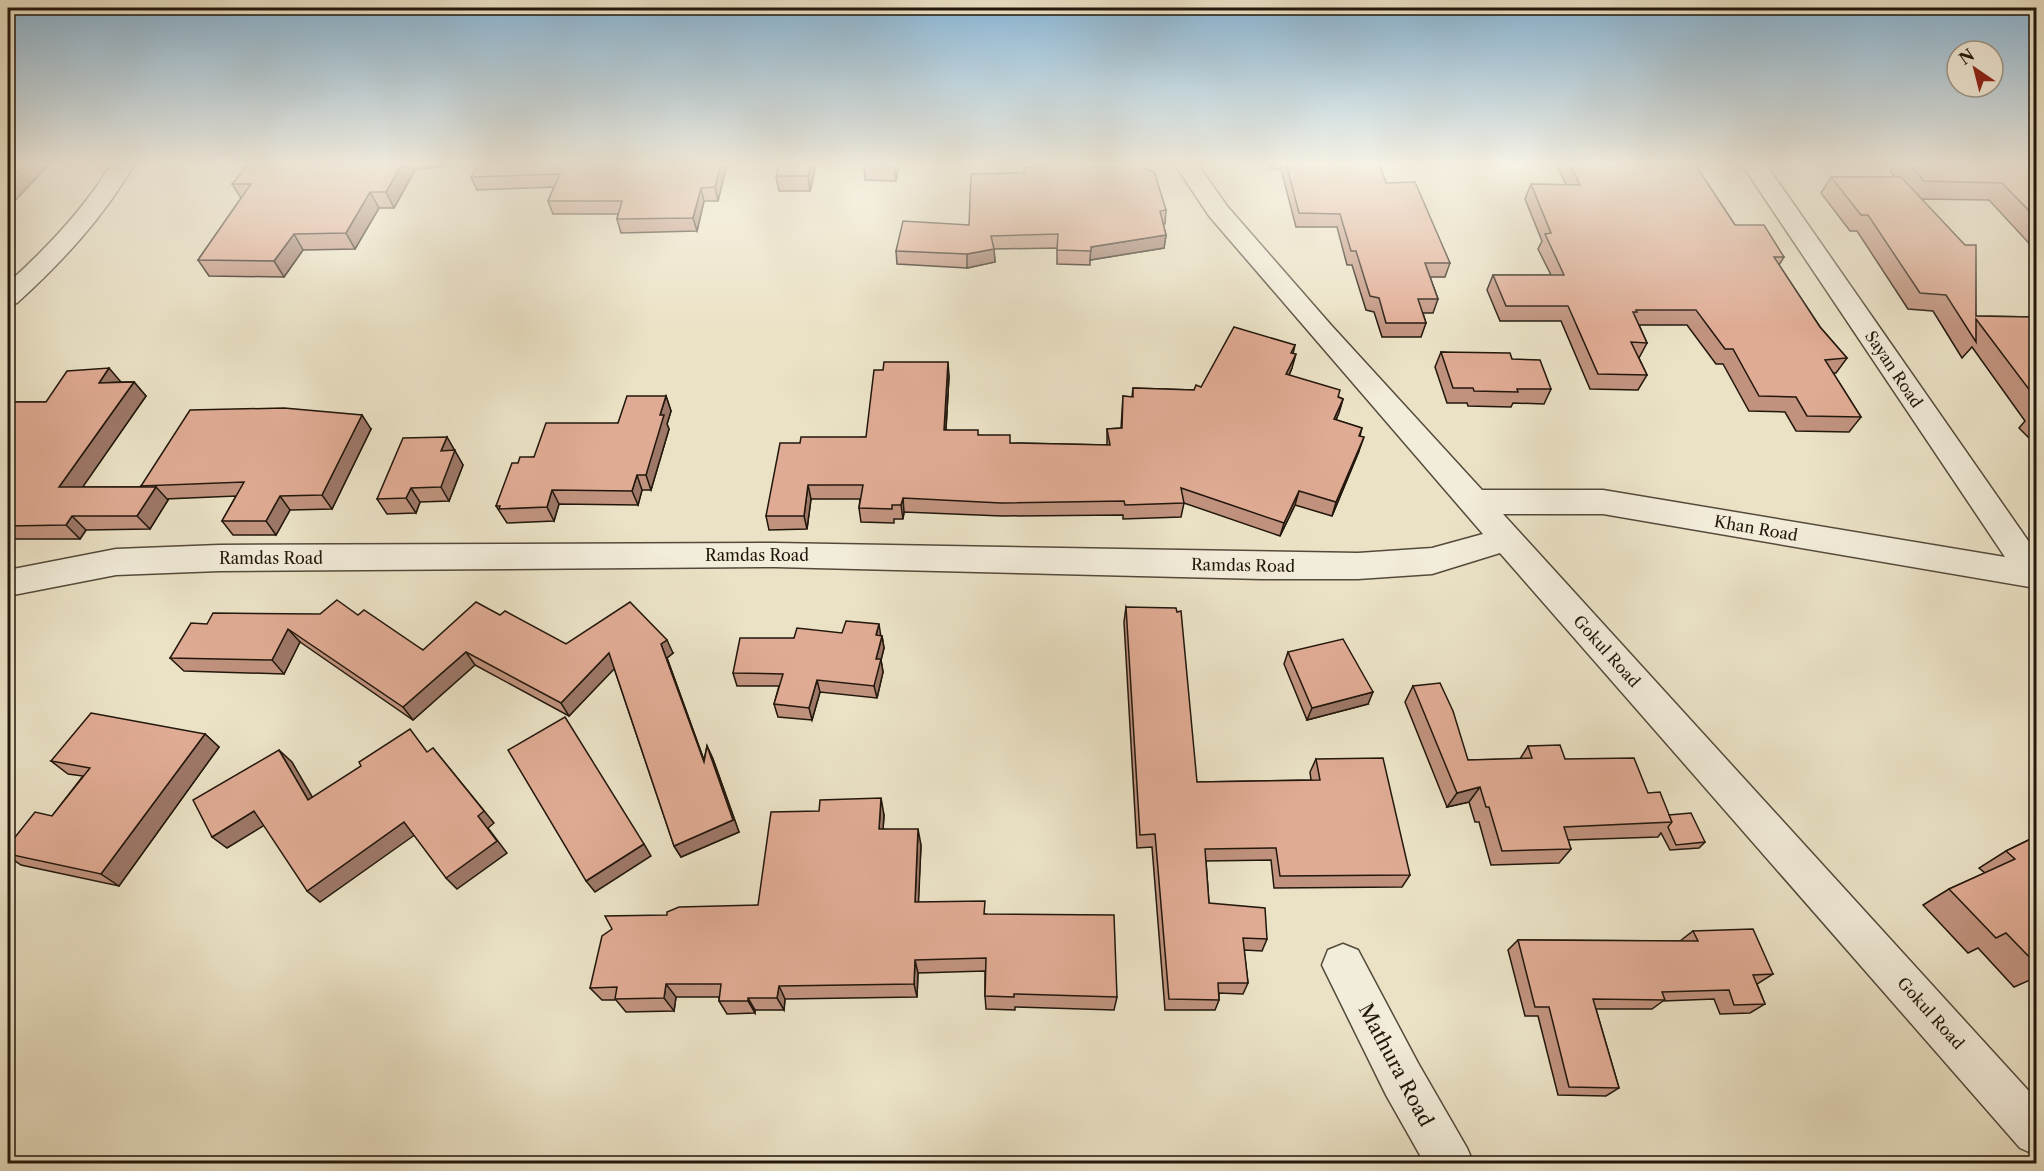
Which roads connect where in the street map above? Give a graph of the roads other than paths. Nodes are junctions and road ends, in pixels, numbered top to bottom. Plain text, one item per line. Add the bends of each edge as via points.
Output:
1 (84, 218) edge
2 (1223, 218) edge
3 (1791, 218) edge
4 (8, 297) edge
5 (1473, 502) junction
6 (1506, 539) junction
7 (2036, 575) edge
8 (8, 583) edge
9 (1343, 965) dead end
10 (2037, 1132) edge
11 (1451, 1164) edge

1 - 4 street via 56,252
2 - 5 street, Gokul Road
3 - 7 street, Sayan Road
5 - 6 street, Gokul Road
5 - 7 street, Khan Road via 1603,502
6 - 8 street, Ramdas Road via 1432,561 1358,566 774,555 219,558 116,562
6 - 10 street, Gokul Road
9 - 11 street, Mathura Road

